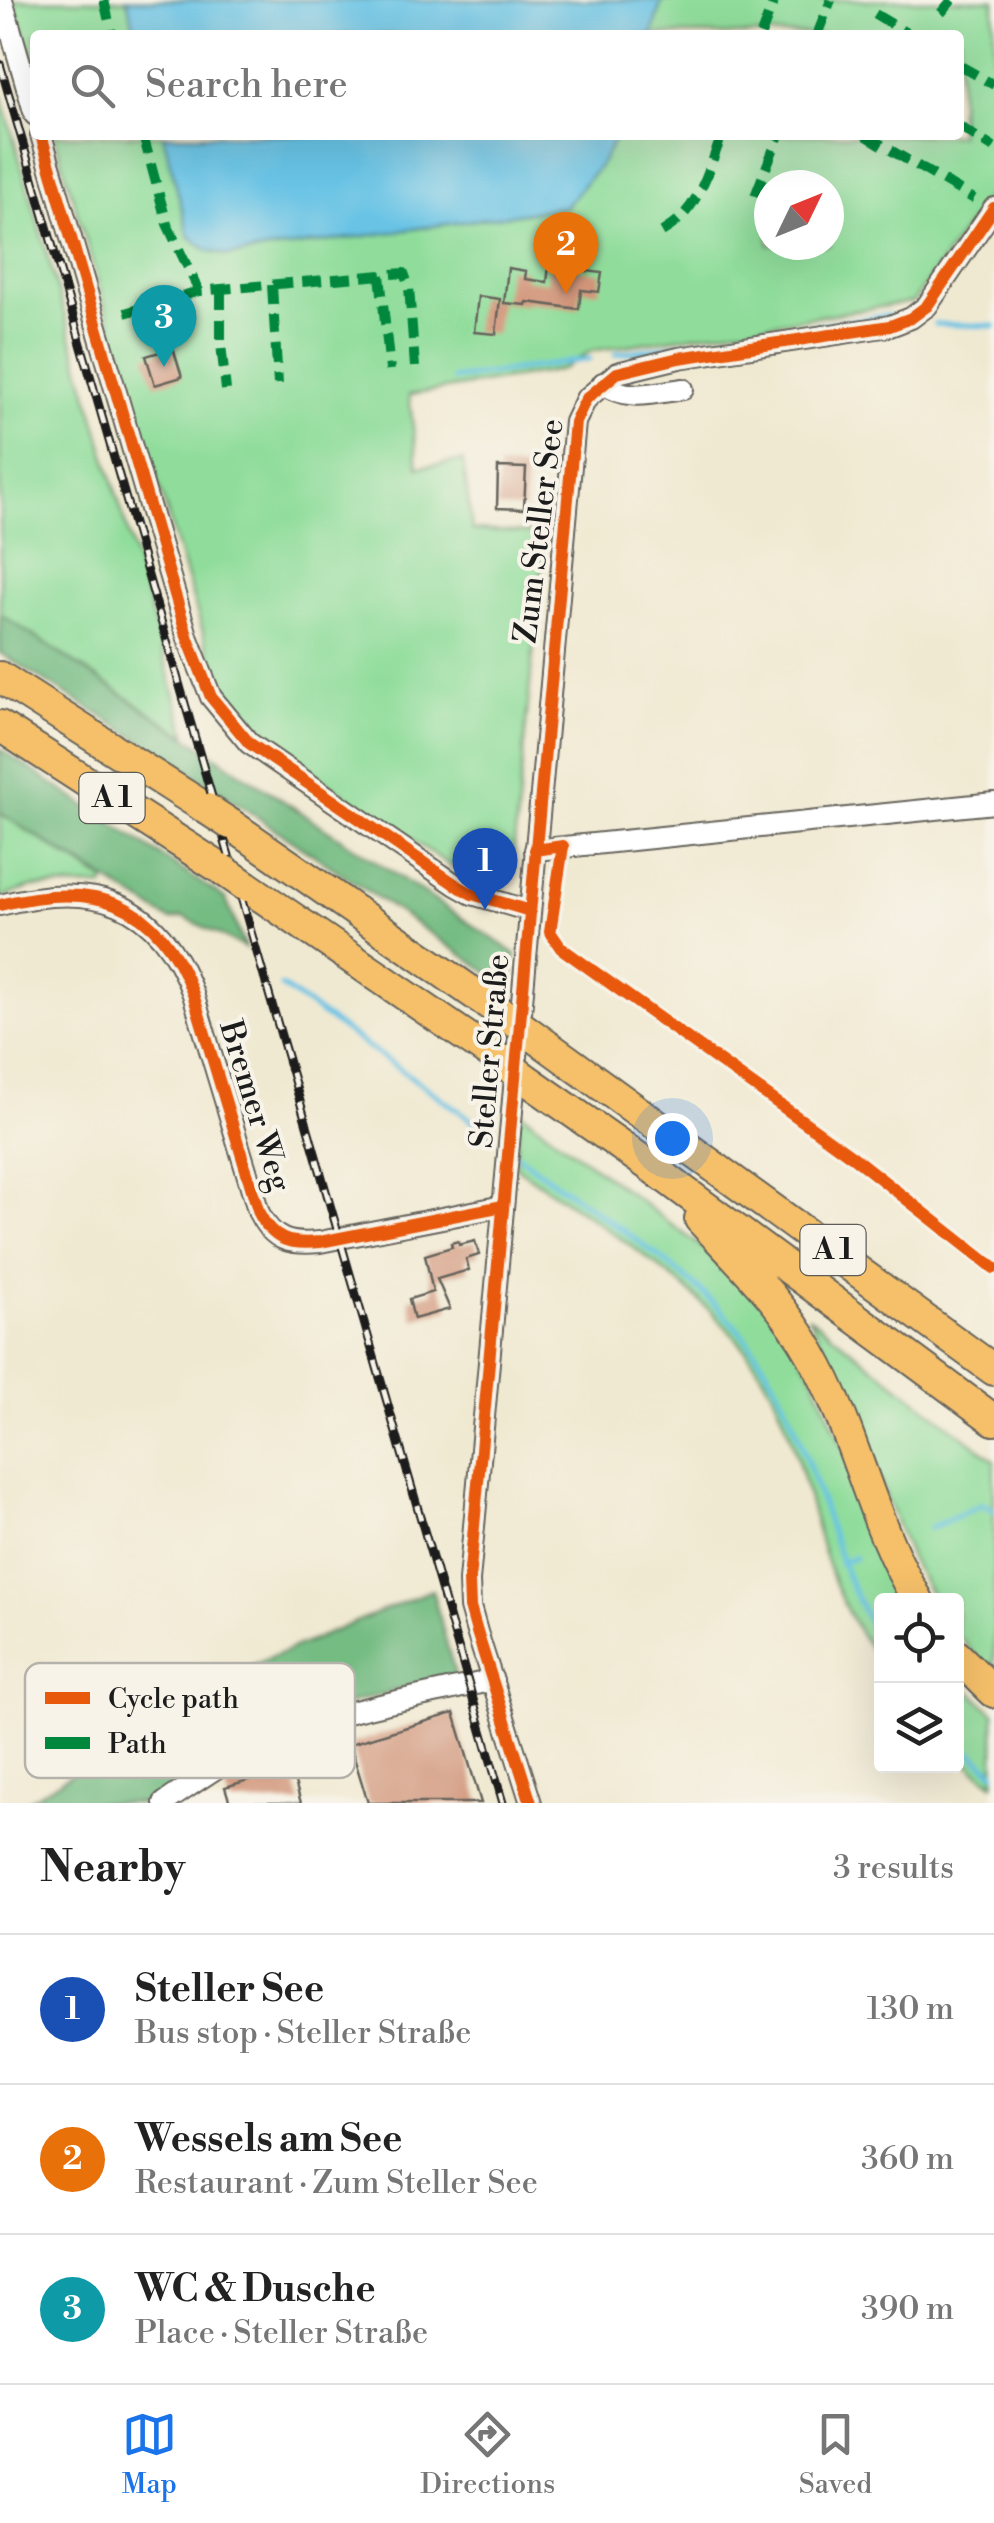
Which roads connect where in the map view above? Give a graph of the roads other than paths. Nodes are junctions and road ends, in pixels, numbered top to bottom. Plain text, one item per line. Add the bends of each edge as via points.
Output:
1 (2, 0) edge
2 (30, 97) edge
3 (42, 140) edge
4 (994, 208) edge
5 (603, 382) junction
6 (682, 389) dead end
7 (0, 677) edge
8 (0, 726) edge
9 (994, 803) edge
10 (535, 850) junction
11 (0, 905) edge
12 (530, 911) junction
13 (650, 1166) junction
14 (503, 1206) junction
15 (994, 1370) edge
16 (994, 1420) edge
17 (914, 1593) edge
18 (964, 1663) edge
19 (493, 1680) junction
20 (994, 1692) edge
21 (355, 1713) edge
22 (204, 1778) edge
23 (164, 1803) edge
24 (530, 1803) edge

1 - 2 street
3 - 12 street, Steller Straße via 211,698 249,742 391,842 472,894
4 - 5 street via 912,318 679,358
5 - 6 street via 627,396
5 - 10 street, Zum Steller See via 586,399 573,434
7 - 15 highway, A 1 via 219,817 518,1024
8 - 13 highway, A 1 via 235,878
9 - 10 street
10 - 12 street
11 - 14 street, Bremer Weg via 94,897 162,933 193,994 259,1214 277,1238 320,1242
12 - 14 street, Steller Straße
13 - 16 highway, A 1
13 - 17 highway via 758,1278 803,1340
14 - 19 street, Steller Straße via 469,1582
18 - 20 highway
19 - 21 street
19 - 24 street, Steller Straße
22 - 23 street

